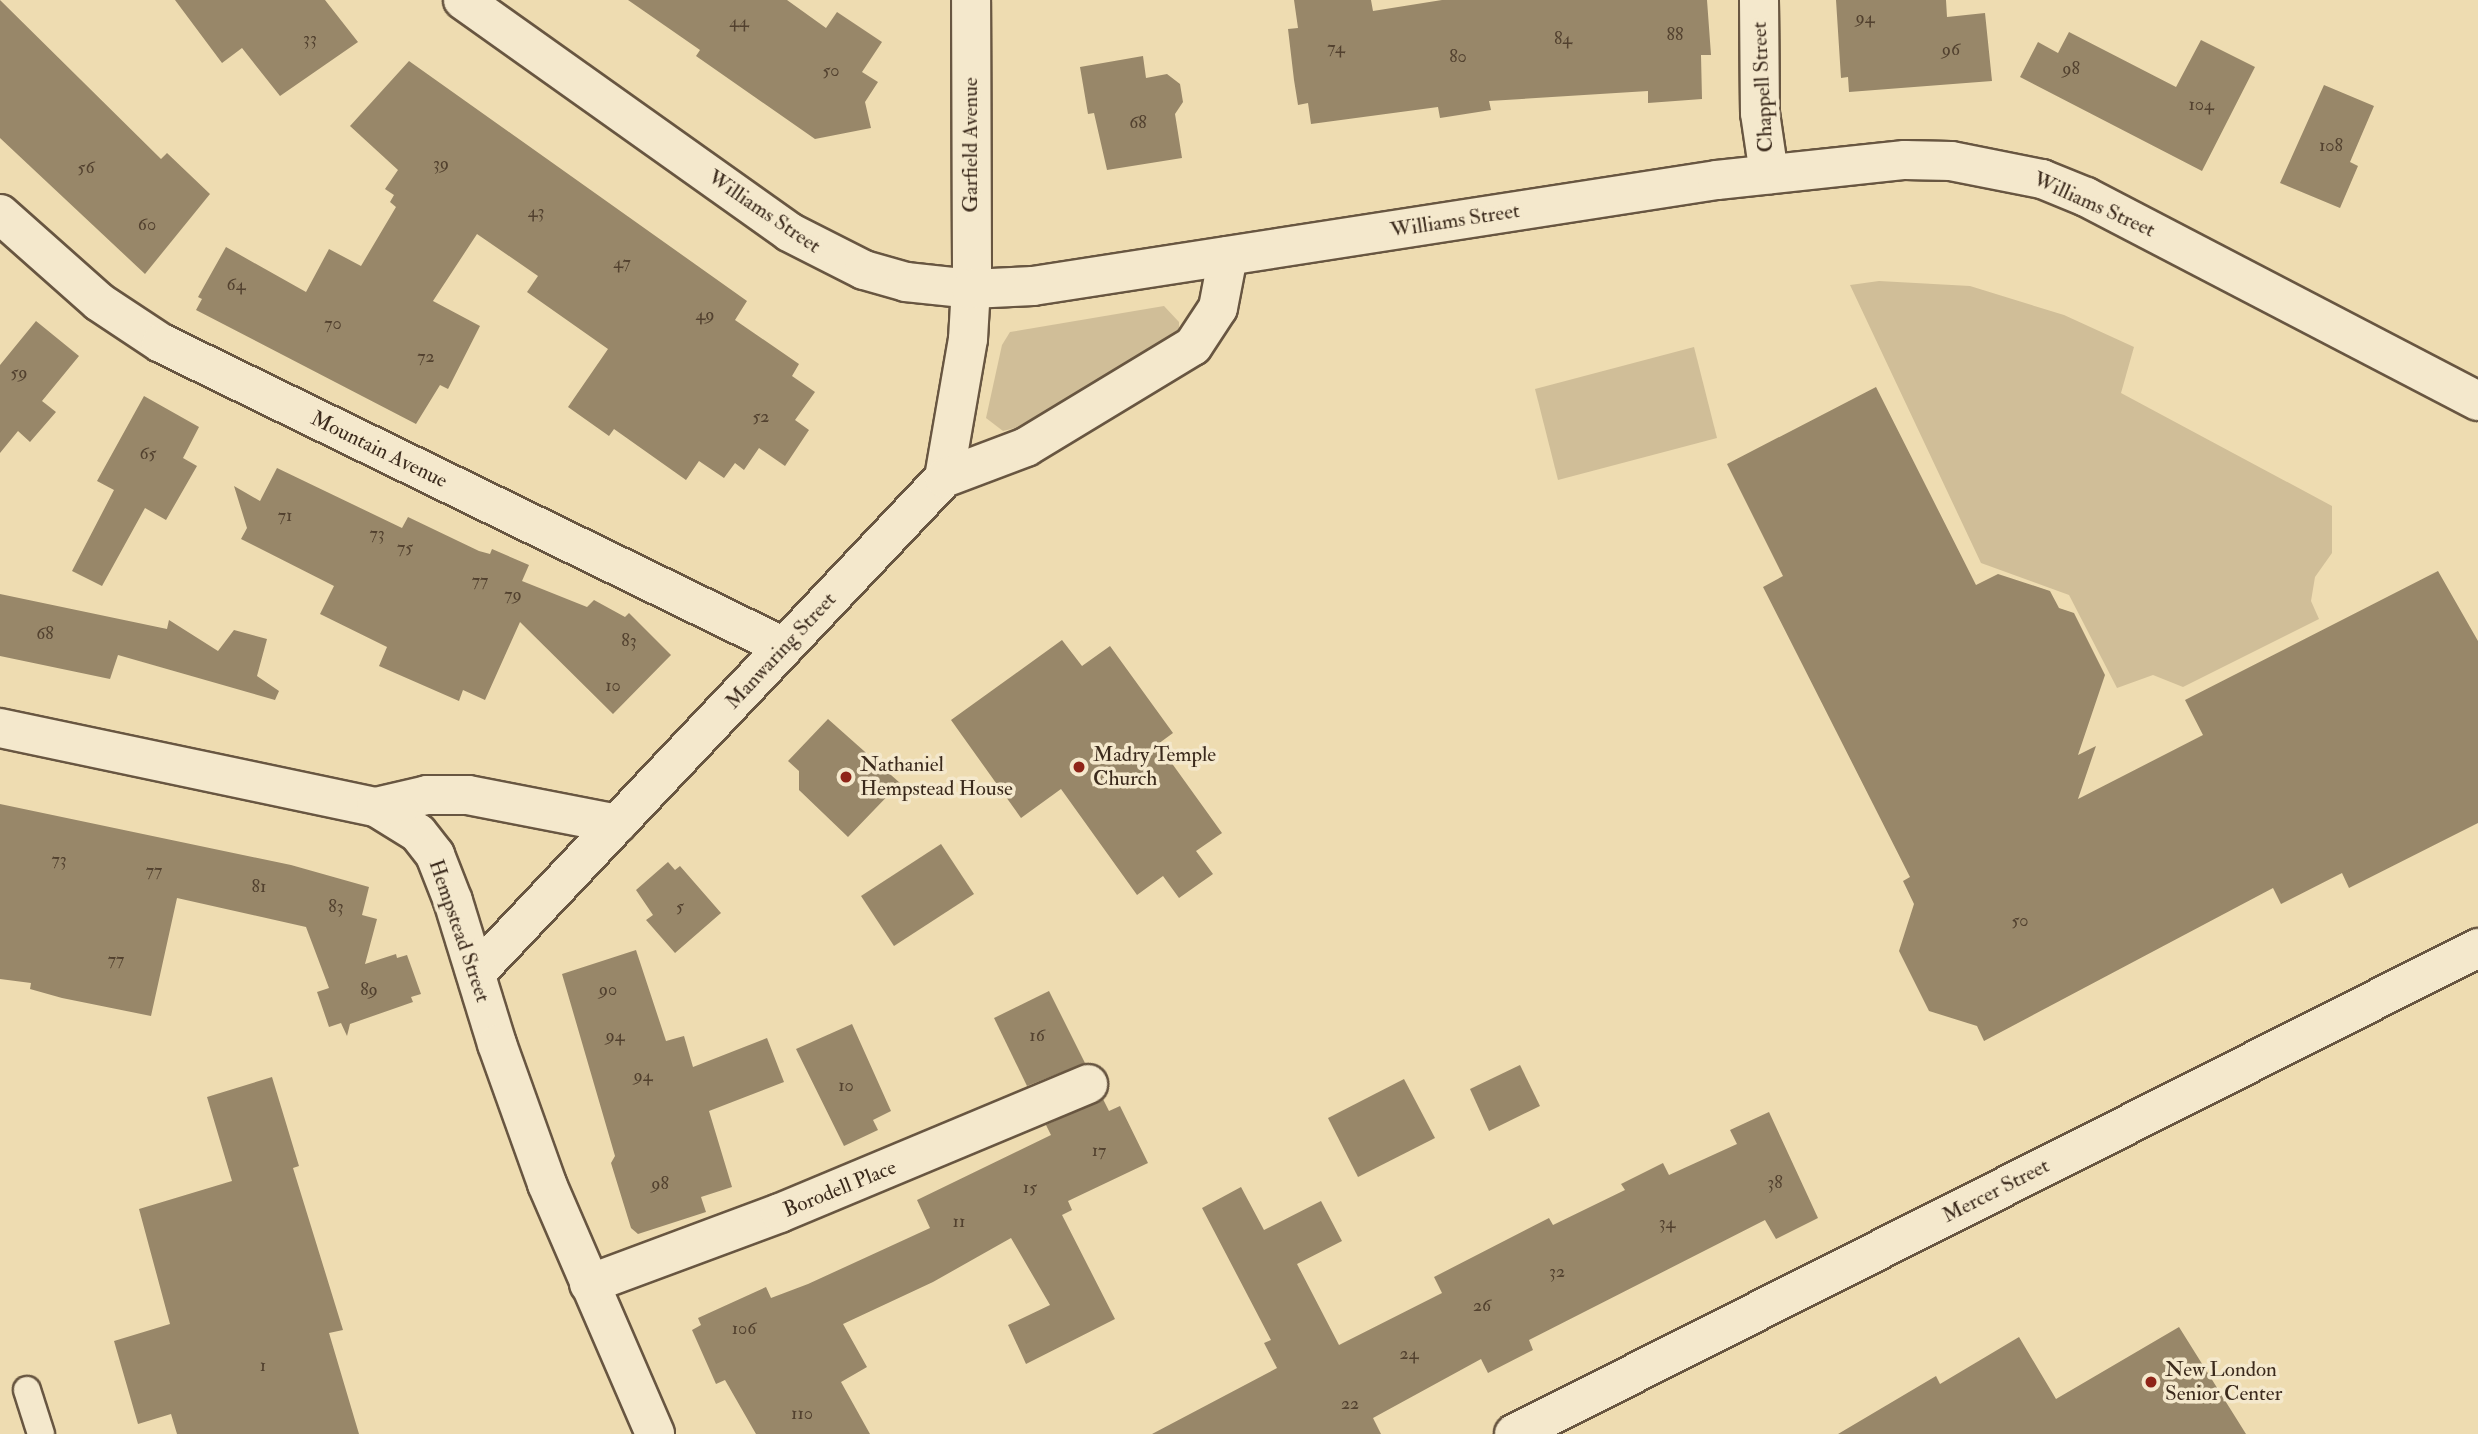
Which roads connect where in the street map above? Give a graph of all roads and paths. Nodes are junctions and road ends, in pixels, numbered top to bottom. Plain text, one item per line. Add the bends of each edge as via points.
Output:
1 (463, 0) edge
2 (971, 0) edge
3 (1759, 0) edge
4 (1769, 174) junction
5 (0, 214) edge
6 (1228, 256) junction
7 (971, 289) junction
8 (2478, 401) edge
9 (944, 478) junction
10 (784, 647) junction
11 (0, 728) edge
12 (376, 807) junction
13 (617, 824) junction
14 (2478, 948) edge
15 (476, 973) junction
16 (1088, 1084) dead end
17 (589, 1284) junction
18 (27, 1390) dead end
19 (41, 1434) edge
20 (655, 1434) edge
21 (1514, 1434) edge

1 - 7 street, Williams Street via 826,254 906,282
2 - 7 street, Garfield Avenue
3 - 4 street, Chappell Street via 1760,113
4 - 6 street, Williams Street
4 - 8 street, Williams Street via 1939,161 1996,167 2042,179 2131,219
5 - 10 street, Mountain Avenue via 99,302 161,343
6 - 7 street, Williams Street via 1033,286
6 - 9 street, Manwaring Street via 1218,308 1189,348 1026,447
7 - 9 street via 958,409
9 - 10 street, Manwaring Street
10 - 13 street, Manwaring Street
11 - 12 street, Hempstead Street
12 - 13 street via 427,795 468,795
12 - 15 street, Hempstead Street via 418,833 435,855
13 - 15 street, Manwaring Street
14 - 21 street, Mercer Street
15 - 17 street, Hempstead Street via 547,1184
16 - 17 street, Borodell Place via 805,1203
17 - 20 street, Hempstead Street
18 - 19 lane

